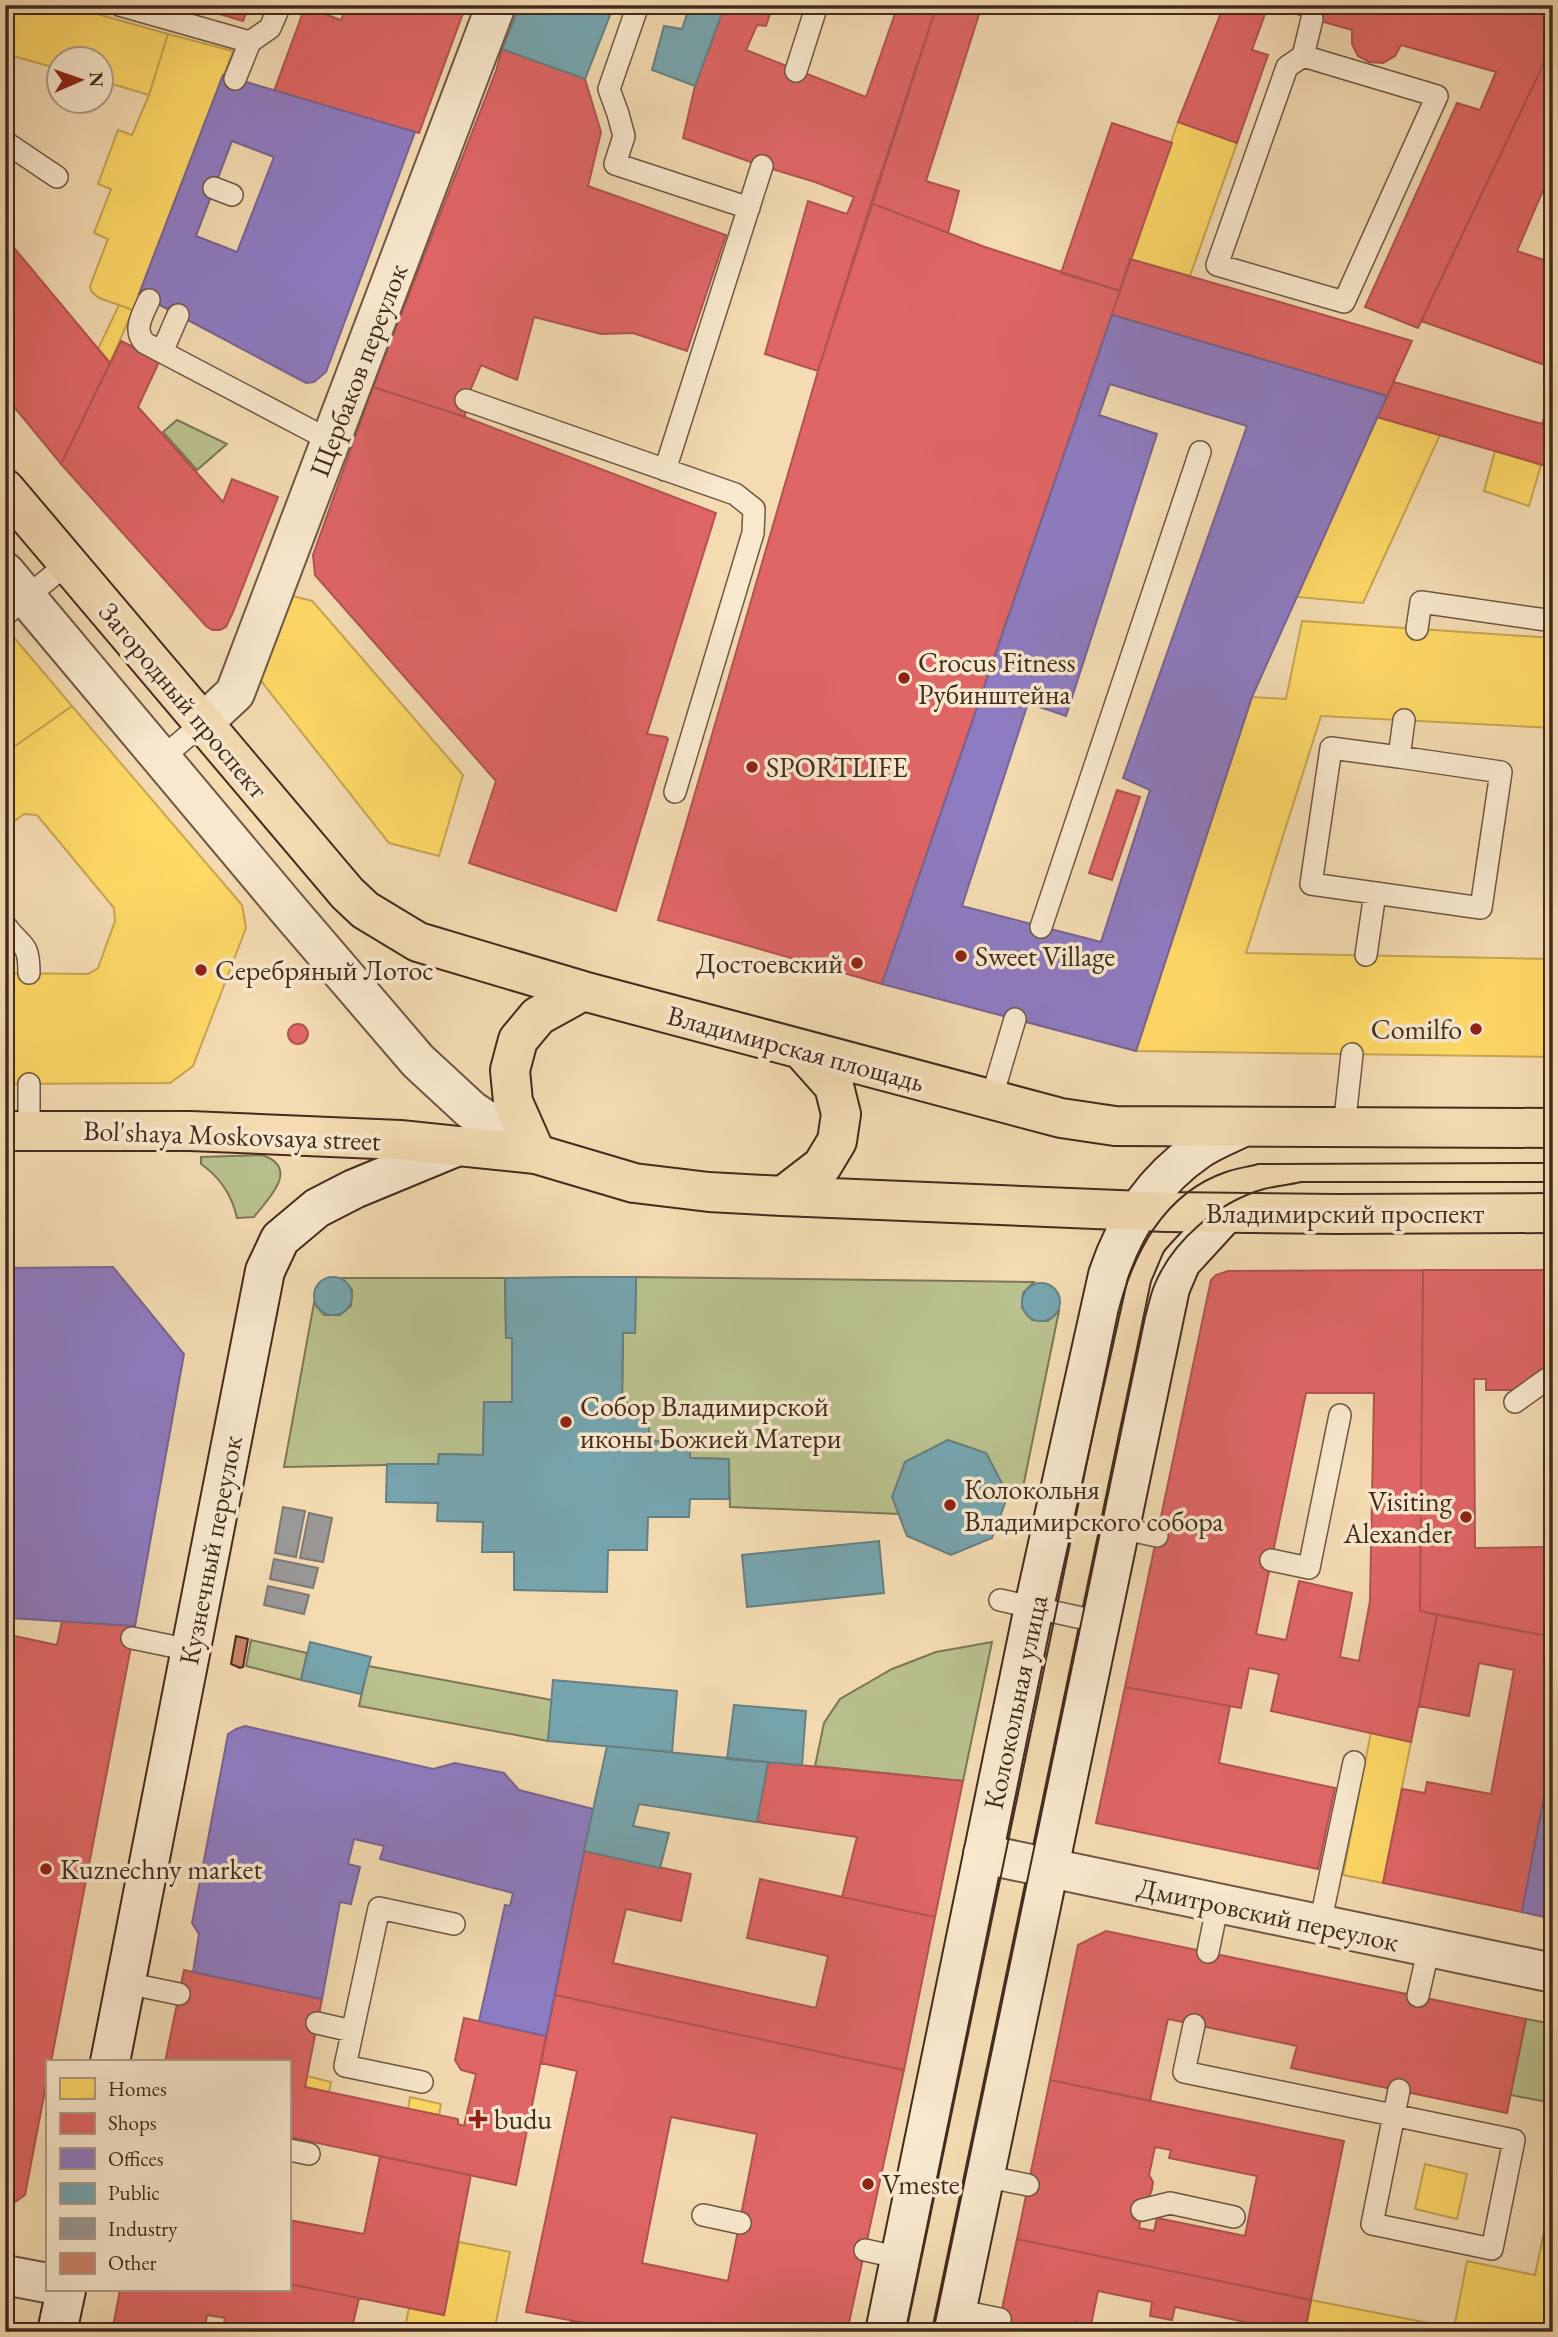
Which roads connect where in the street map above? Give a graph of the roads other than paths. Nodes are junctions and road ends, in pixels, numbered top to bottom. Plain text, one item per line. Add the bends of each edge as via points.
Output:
1 (120, 5) edge
2 (280, 5) edge
3 (496, 5) edge
4 (638, 5) edge
5 (817, 5) edge
6 (1312, 19) dead end
7 (250, 42) junction
8 (1303, 56) junction
9 (796, 71) dead end
10 (235, 79) dead end
11 (5, 142) edge
12 (762, 166) dead end
13 (57, 177) dead end
14 (749, 208) junction
15 (149, 300) dead end
16 (178, 315) dead end
17 (162, 352) junction
18 (466, 400) dead end
19 (331, 441) junction
20 (1200, 452) dead end
21 (665, 470) junction
22 (5, 489) edge
23 (68, 563) junction
24 (12, 595) edge
25 (1553, 621) edge
26 (1417, 629) dead end
27 (1404, 720) dead end
28 (203, 723) junction
29 (1399, 757) junction
30 (162, 758) junction
31 (675, 792) dead end
32 (1376, 893) junction
33 (365, 910) joint
34 (5, 925) edge
35 (1041, 927) dead end
36 (1366, 955) dead end
37 (29, 973) dead end
38 (583, 991) junction
39 (1015, 1019) dead end
40 (801, 1049) junction
41 (1352, 1054) dead end
42 (29, 1084) dead end
43 (991, 1100) junction
44 (1241, 1128) junction
45 (1344, 1128) junction
46 (1553, 1128) edge
47 (17, 1131) edge
48 (458, 1146) junction
49 (536, 1154) junction
50 (783, 1196) junction
51 (1137, 1211) junction
52 (1226, 1213) junction
53 (1553, 1213) edge
54 (1547, 1379) dead end
55 (1515, 1402) dead end
56 (1340, 1415) dead end
57 (1120, 1528) junction
58 (1157, 1536) dead end
59 (1271, 1560) dead end
60 (1017, 1604) junction
61 (1100, 1622) junction
62 (132, 1638) dead end
63 (190, 1650) junction
64 (1354, 1762) dead end
65 (983, 1854) junction
66 (1049, 1868) junction
67 (1218, 1903) junction
68 (454, 1924) dead end
69 (1320, 1924) junction
70 (1429, 1947) junction
71 (1208, 1952) dead end
72 (1553, 1973) edge
73 (126, 1983) junction
74 (179, 1994) dead end
75 (1418, 1996) dead end
76 (317, 2023) dead end
77 (1194, 2025) dead end
78 (352, 2031) junction
79 (110, 2060) edge
80 (422, 2082) dead end
81 (1399, 2090) dead end
82 (1394, 2114) junction
83 (984, 2176) junction
84 (1028, 2185) dead end
85 (1142, 2210) dead end
86 (703, 2215) dead end
87 (1234, 2217) dead end
88 (740, 2222) dead end
89 (5, 2275) edge
90 (46, 2283) edge
91 (65, 2292) edge
92 (1000, 2319) dead end
93 (954, 2321) edge
94 (57, 2332) edge
95 (885, 2332) edge

1 - 7 lane
2 - 7 lane via 270,28
3 - 19 street, Щербаков переулок via 370,366
4 - 14 lane via 609,89 624,136 615,164
5 - 9 lane
6 - 8 lane
7 - 10 lane
8 - 8 lane via 1287,67 1217,265 1344,302 1437,96
11 - 13 lane
12 - 14 lane
14 - 21 lane
15 - 17 lane via 139,336
16 - 17 lane
17 - 19 lane
18 - 21 lane
19 - 28 street, Щербаков переулок via 235,692
20 - 35 lane
21 - 31 lane via 735,494 754,509 753,533
22 - 23 main road, Загородный проспект
23 - 24 lane
23 - 28 main road, Загородный проспект
24 - 30 street, Загородный проспект
25 - 26 lane via 1421,602
27 - 29 lane
28 - 30 lane
28 - 33 main road, Загородный проспект
29 - 32 lane via 1331,748 1311,884
29 - 32 lane via 1501,772 1481,908
30 - 49 street, Загородный проспект via 418,1061 471,1110
32 - 36 lane
33 - 38 main road, Владимирская площадь via 418,942
34 - 37 lane via 29,954
38 - 40 main road, Владимирская площадь
38 - 49 main road via 538,1016 518,1040 510,1070 513,1101
39 - 43 lane
40 - 43 main road, Владимирская площадь
40 - 50 main road via 834,1086 841,1114 837,1142 822,1166
41 - 45 lane
42 - 47 lane
43 - 44 main road, Владимирская площадь via 1115,1126
44 - 45 main road
44 - 51 street, Колокольная улица via 1199,1149 1163,1178
45 - 46 main road
47 - 48 main road, Bol'shaya Moskovsaya street via 190,1131
48 - 49 main road, Bol'shaya Moskovsaya street
48 - 63 street, Кузнечный переулок via 317,1208 279,1239 265,1271
49 - 50 main road via 634,1183
50 - 51 main road
51 - 52 main road, Владимирский проспект
51 - 60 street, Колокольная улица via 1108,1275
52 - 53 main road, Владимирский проспект
52 - 57 street via 1181,1262 1170,1288
54 - 55 lane
56 - 59 lane via 1309,1568
57 - 58 lane
57 - 61 street
60 - 61 lane
60 - 65 street, Колокольная улица
61 - 66 street
62 - 63 lane
63 - 73 street, Кузнечный переулок
64 - 69 lane
65 - 66 street, Дмитровский переулок
65 - 95 street, Колокольная улица via 883,2254
66 - 67 street, Дмитровский переулок
66 - 83 street
67 - 69 street, Дмитровский переулок
67 - 71 lane
68 - 78 lane via 379,1908
69 - 70 street, Дмитровский переулок
70 - 72 street, Дмитровский переулок
70 - 75 lane
73 - 74 lane
73 - 79 street, Кузнечный переулок
76 - 78 lane
77 - 82 lane via 1184,2072
78 - 80 lane via 345,2066
81 - 82 lane
82 - 82 lane via 1371,2224 1492,2249 1514,2140
83 - 84 lane
83 - 93 street
85 - 87 lane via 1170,2203
86 - 88 lane
89 - 90 street
91 - 94 street
92 - 93 lane

